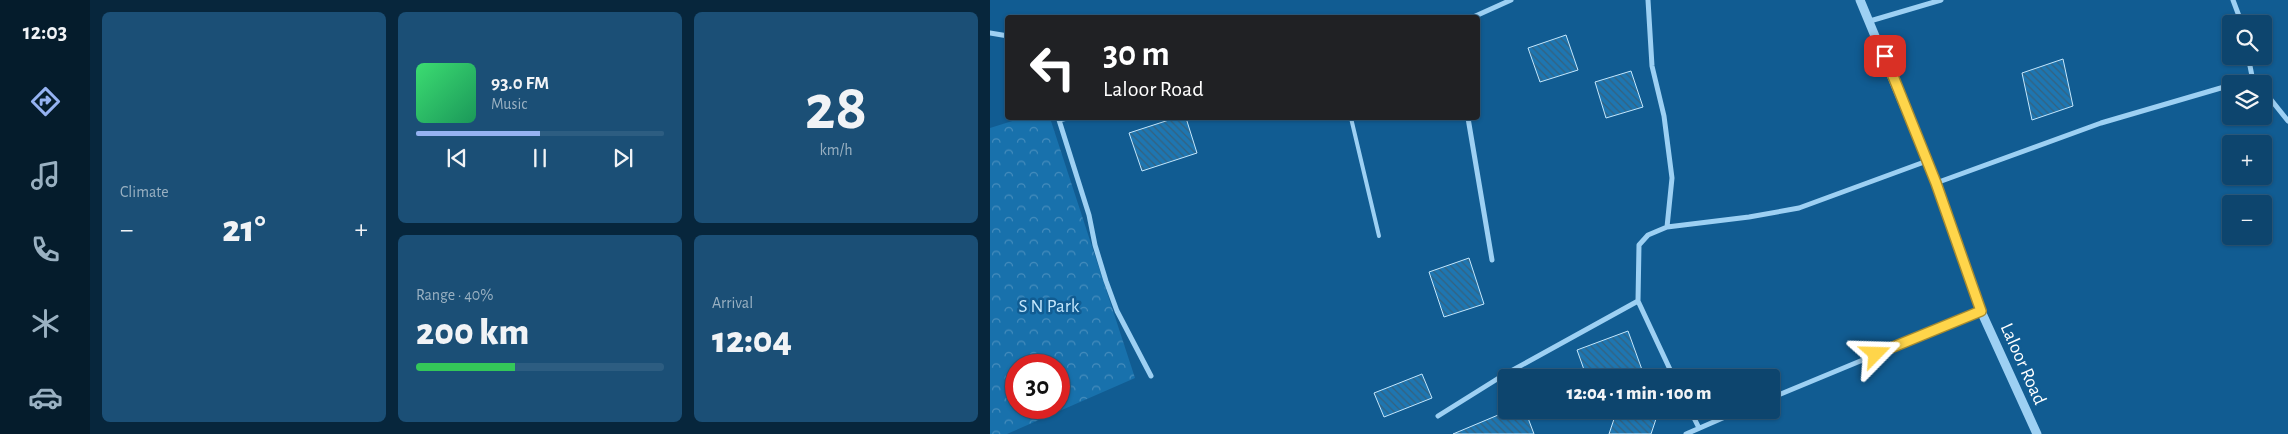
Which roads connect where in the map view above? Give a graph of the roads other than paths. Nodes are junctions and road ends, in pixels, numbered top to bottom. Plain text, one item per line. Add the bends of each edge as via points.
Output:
1 (1511, 0) edge
2 (1648, 0) edge
3 (1860, 0) edge
4 (1941, 0) edge
5 (2234, 0) edge
6 (1478, 15) edge
7 (2239, 15) edge
8 (1870, 21) junction
9 (990, 33) edge
10 (1005, 36) edge
11 (2222, 88) edge
12 (2272, 101) edge
13 (1059, 120) edge
14 (1350, 120) edge
15 (1468, 120) edge
16 (2288, 121) edge
17 (1927, 161) junction
18 (1936, 183) junction
19 (1667, 227) junction
20 (1379, 236) dead end
21 (1492, 260) dead end
22 (1638, 301) junction
23 (1981, 311) junction
24 (1670, 369) edge
25 (1151, 376) dead end
26 (1780, 394) edge
27 (1438, 416) dead end
28 (1694, 419) edge
29 (1720, 419) edge
30 (1699, 428) junction
31 (1686, 434) edge
32 (2037, 434) edge

1 - 6 street
2 - 19 street via 1652,66 1664,116 1672,178
3 - 8 street, Laloor Road
4 - 8 street
5 - 7 street
8 - 17 street, Laloor Road
9 - 10 street
11 - 18 street via 2102,123
12 - 16 street
13 - 25 street via 1106,281 1117,311
14 - 20 lane
15 - 21 street
17 - 18 street, Laloor Road
17 - 19 street via 1799,208
18 - 23 street, Laloor Road
19 - 22 street via 1648,235 1639,245
22 - 24 street
22 - 27 street via 1502,376
23 - 26 street
23 - 32 street, Laloor Road
28 - 30 street
29 - 30 street
30 - 31 street

